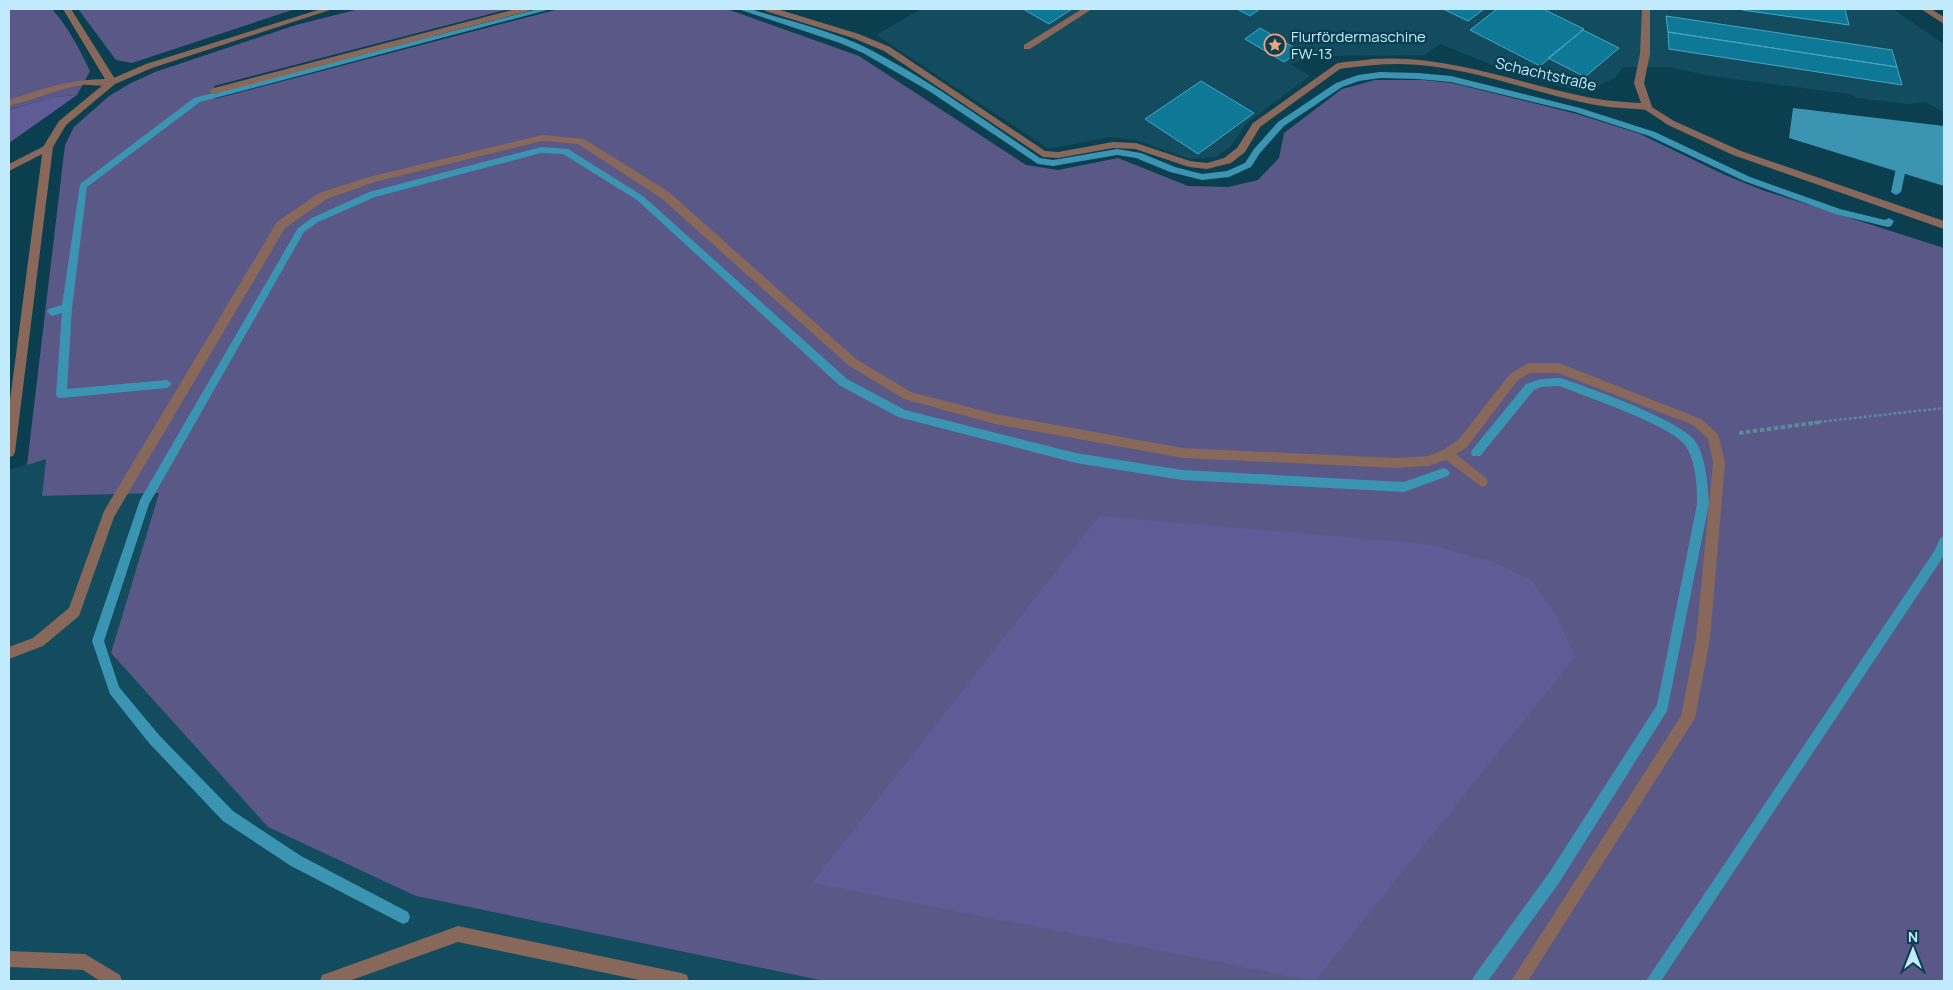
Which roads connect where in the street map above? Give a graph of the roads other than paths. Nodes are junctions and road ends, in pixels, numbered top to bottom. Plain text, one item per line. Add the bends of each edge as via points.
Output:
1 (67, 9) edge
2 (329, 9) edge
3 (526, 9) edge
4 (768, 9) edge
5 (1088, 9) edge
6 (1646, 9) edge
7 (1924, 9) edge
8 (1944, 21) edge
9 (1027, 47) dead end
10 (112, 82) junction
11 (214, 90) dead end
12 (9, 103) edge
13 (1647, 107) junction
14 (48, 147) junction
15 (9, 168) edge
16 (1944, 225) edge
17 (9, 452) edge
18 (1447, 454) junction
19 (1482, 482) dead end
20 (9, 653) edge
21 (9, 959) edge
22 (114, 981) edge
23 (328, 981) edge
24 (681, 981) edge
25 (1519, 981) edge

1 - 10 street
2 - 10 street via 149,66
3 - 11 street
4 - 13 street, Schachtstraße via 887,49 1043,154 1058,155 1113,145 1136,146 1188,164 1207,166 1227,161 1241,150 1256,124 1339,66 1361,61 1421,62 1592,101
5 - 9 street
6 - 13 street via 1645,54 1639,83
7 - 8 street
10 - 12 street via 62,86
10 - 14 street via 62,123
13 - 16 street via 1670,123 1737,153
14 - 15 street
14 - 17 street
18 - 19 street
18 - 20 street via 1428,461 1395,463 1183,453 995,419 908,396 852,362 665,195 580,141 542,138 372,178 323,196 281,225 108,515 74,612 38,642
18 - 25 street via 1463,443 1514,377 1528,368 1558,368 1697,422 1714,437 1719,463 1703,639 1688,718
21 - 22 street via 85,962
23 - 24 street via 458,934

